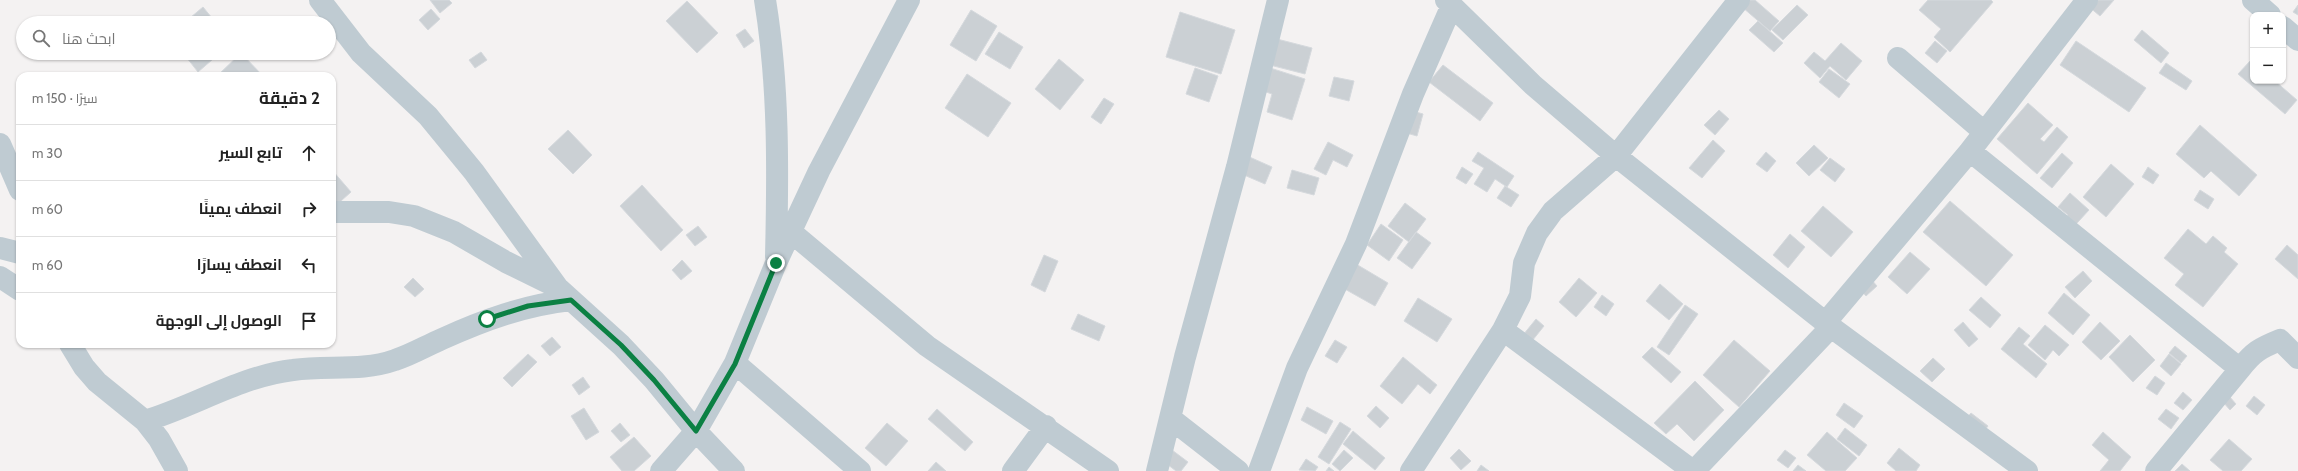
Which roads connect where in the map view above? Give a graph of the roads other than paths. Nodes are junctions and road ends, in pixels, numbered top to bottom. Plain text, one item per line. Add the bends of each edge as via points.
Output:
1 (320, 0) edge
2 (765, 0) edge
3 (909, 0) edge
4 (1278, 0) edge
5 (1738, 0) edge
6 (2087, 0) edge
7 (2253, 0) edge
8 (1449, 2) edge
9 (2267, 12) edge
10 (333, 16) edge
11 (336, 20) edge
12 (2286, 30) edge
13 (2298, 40) edge
14 (1898, 58) dead end
15 (1984, 132) junction
16 (0, 144) edge
17 (1970, 151) junction
18 (1616, 156) junction
19 (16, 181) edge
20 (336, 212) edge
21 (791, 232) junction
22 (0, 248) edge
23 (16, 252) edge
24 (776, 263) junction
25 (0, 277) edge
26 (16, 287) edge
27 (565, 294) junction
28 (1828, 325) junction
29 (1503, 330) junction
30 (2289, 339) edge
31 (72, 348) edge
32 (2298, 358) edge
33 (735, 364) junction
34 (2240, 369) junction
35 (1170, 418) junction
36 (145, 421) junction
37 (1046, 426) junction
38 (696, 431) junction
39 (177, 471) edge
40 (661, 471) edge
41 (734, 471) edge
42 (860, 471) edge
43 (1013, 471) edge
44 (1108, 471) edge
45 (1157, 471) edge
46 (1238, 471) edge
47 (1259, 471) edge
48 (1411, 471) edge
49 (1694, 471) edge
50 (2027, 471) edge
51 (2156, 471) edge

1 - 10 street
2 - 24 street via 772,45 777,185
3 - 21 street
4 - 35 street via 1237,167
5 - 18 street
6 - 15 street
7 - 9 street
8 - 18 street via 1532,85
8 - 47 street via 1356,244 1298,368
11 - 27 street via 375,68 428,116 474,172
12 - 13 street
14 - 15 street
15 - 17 street
16 - 19 street
17 - 28 street
17 - 34 street
18 - 28 street
18 - 29 street via 1553,211 1537,234 1524,263 1520,296
20 - 27 street via 389,212 414,216 454,232
21 - 24 street
21 - 37 street via 927,346
22 - 23 street
24 - 33 street
25 - 26 street
27 - 36 street via 487,319 395,360 363,368 293,370 254,379 208,396 174,413
27 - 38 street via 626,350
28 - 49 street
28 - 50 street
29 - 48 street
29 - 49 street
30 - 32 street
30 - 34 street via 2260,348 2250,354
31 - 36 street via 97,382
33 - 38 street
33 - 42 street
34 - 51 street
35 - 45 street
35 - 46 street
36 - 39 street via 159,439
37 - 43 street
37 - 44 street
38 - 40 street
38 - 41 street

